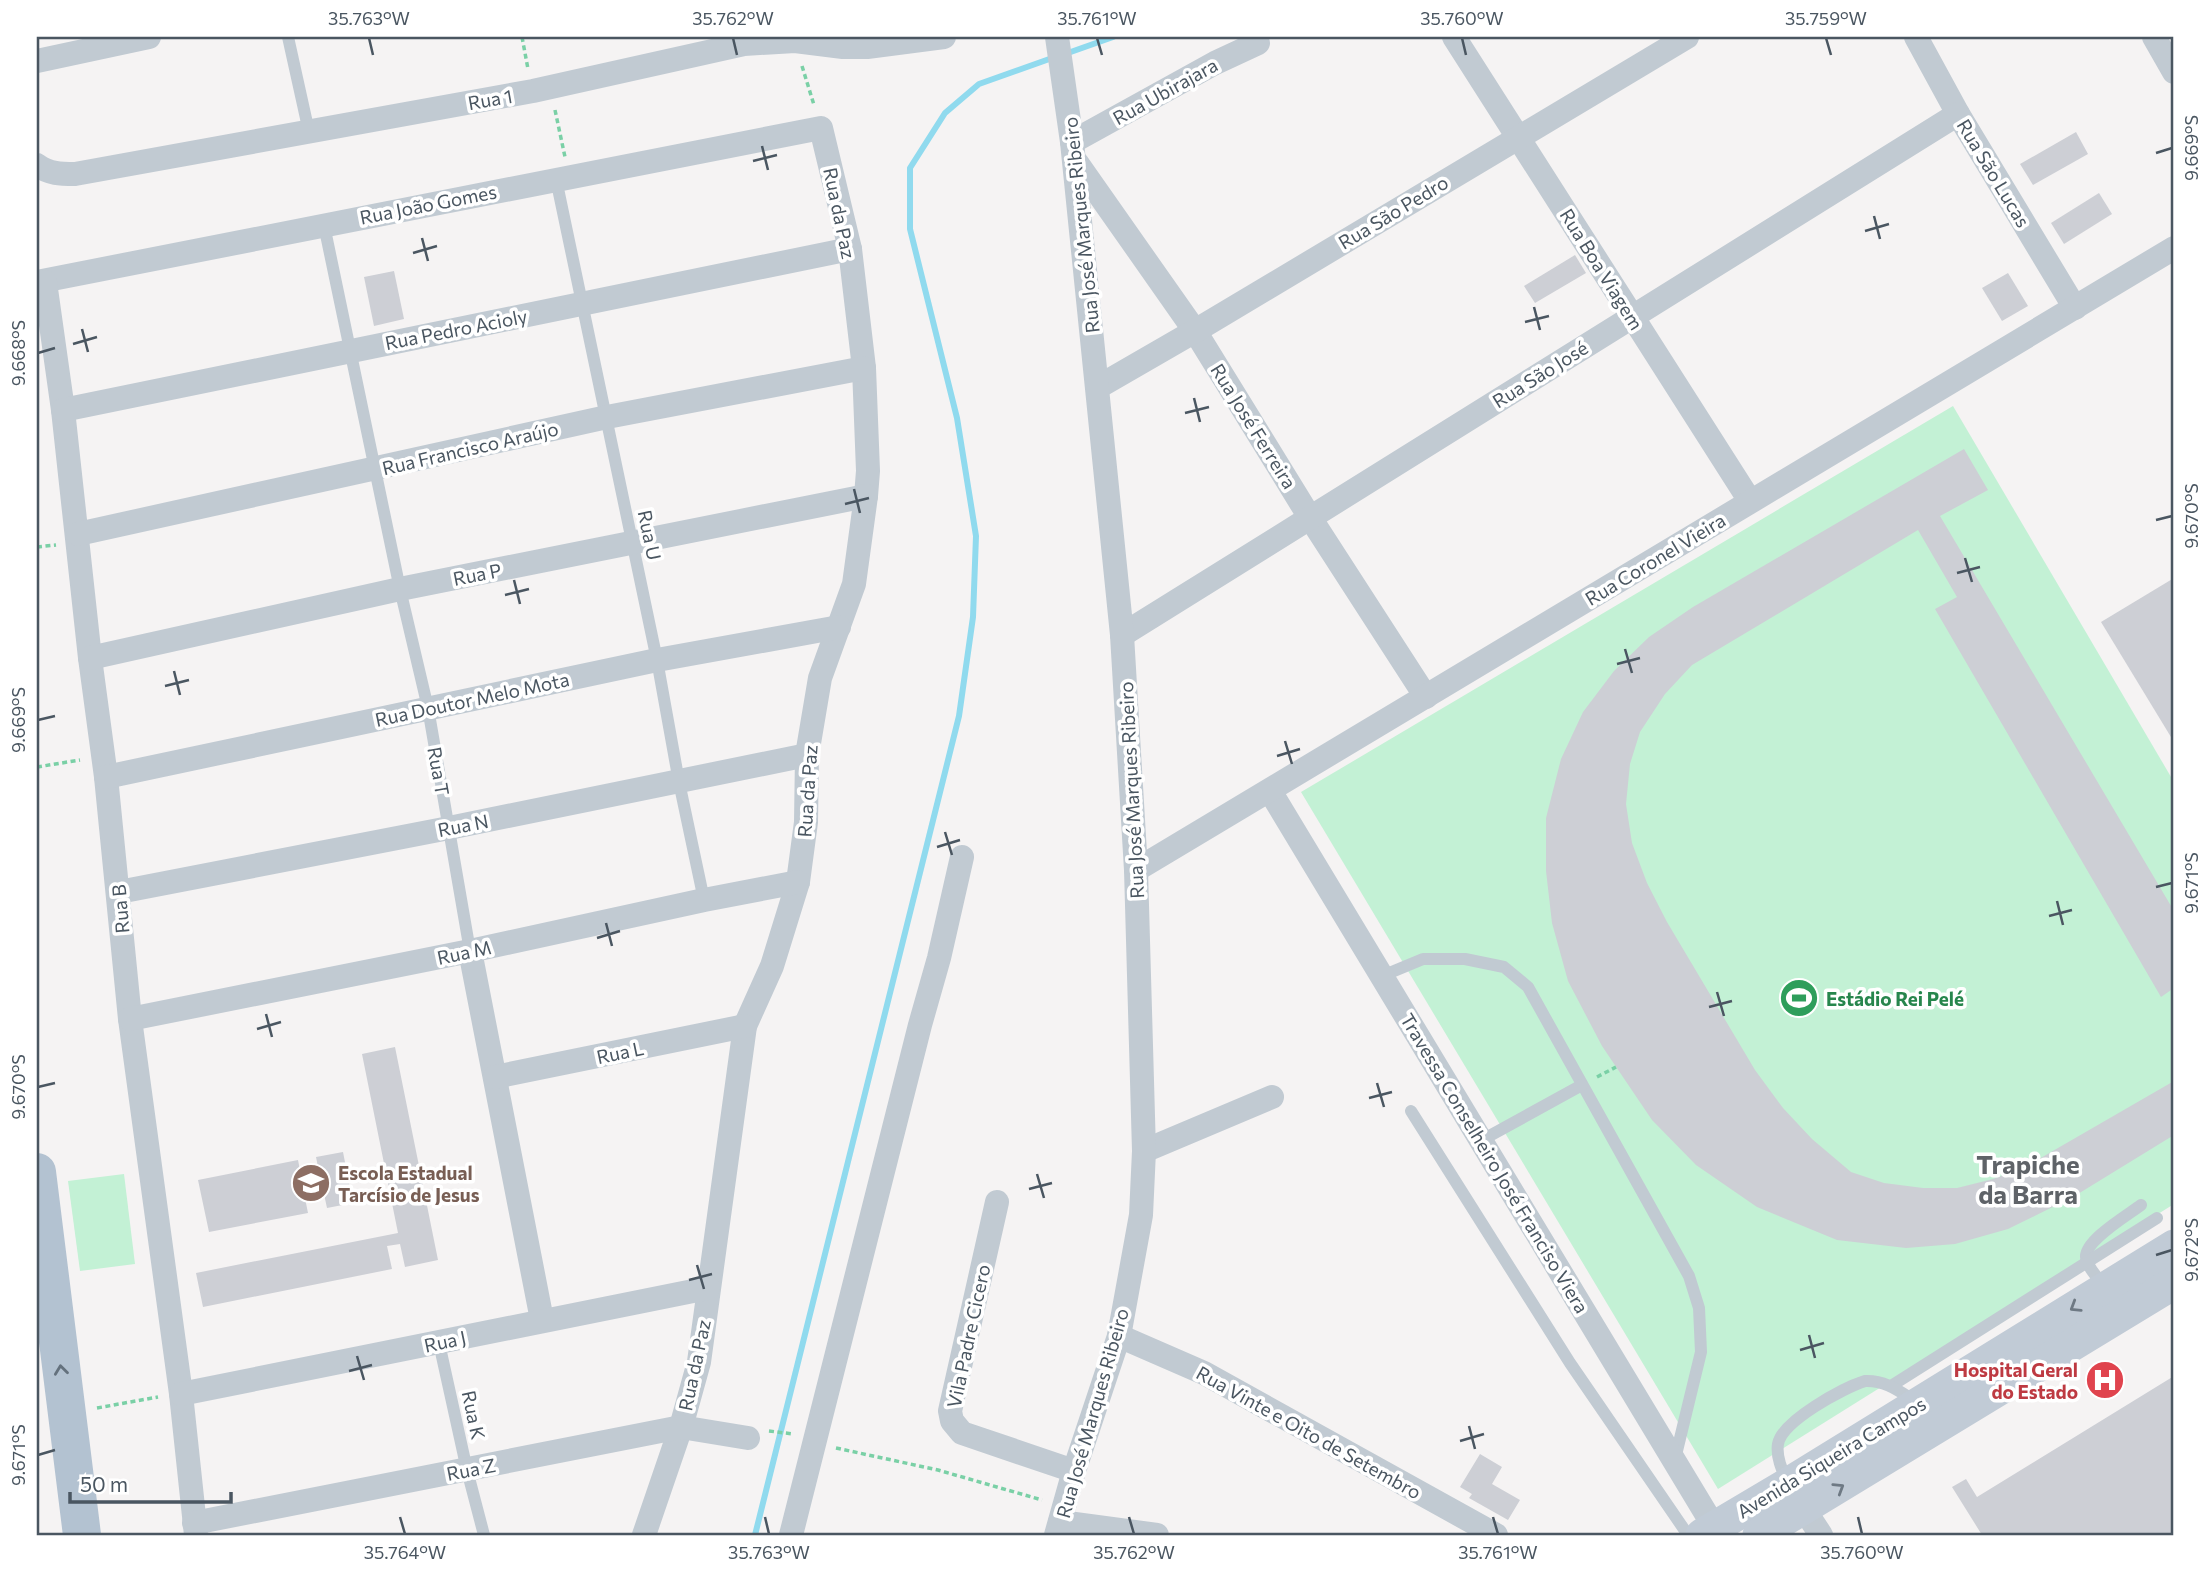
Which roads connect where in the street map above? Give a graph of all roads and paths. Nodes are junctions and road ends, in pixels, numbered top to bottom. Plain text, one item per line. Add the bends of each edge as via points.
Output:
1 (149, 37) edge
2 (288, 37) edge
3 (522, 37) edge
4 (944, 37) edge
5 (1058, 37) edge
6 (1454, 37) edge
7 (1687, 37) edge
8 (1916, 37) edge
9 (2154, 37) edge
10 (820, 40) edge
11 (795, 41) junction
12 (1258, 43) dead end
13 (37, 61) edge
14 (2174, 72) edge
15 (533, 91) junction
16 (1958, 114) junction
17 (557, 118) dead end
18 (821, 128) junction
19 (309, 132) junction
20 (1519, 136) junction
21 (1073, 151) junction
22 (564, 154) dead end
23 (37, 165) edge
24 (556, 179) junction
25 (324, 225) junction
26 (2174, 248) edge
27 (850, 249) junction
28 (41, 282) edge
29 (583, 303) junction
30 (2075, 308) junction
31 (1633, 318) junction
32 (1195, 331) junction
33 (350, 350) junction
34 (864, 368) junction
35 (1098, 387) junction
36 (63, 411) junction
37 (607, 417) junction
38 (377, 469) junction
39 (866, 496) junction
40 (1750, 501) junction
41 (1309, 516) junction
42 (78, 534) junction
43 (632, 545) junction
44 (400, 589) junction
45 (839, 627) junction
46 (1122, 635) junction
47 (90, 658) junction
48 (657, 660) junction
49 (1426, 697) junction
50 (428, 708) junction
51 (807, 755) junction
52 (37, 767) edge
53 (105, 767) junction
54 (679, 782) junction
55 (1270, 791) junction
56 (449, 828) junction
57 (962, 857) dead end
58 (1136, 870) junction
59 (798, 882) junction
60 (119, 892) junction
61 (704, 900) junction
62 (470, 951) junction
63 (1382, 976) junction
64 (130, 1019) junction
65 (745, 1026) junction
66 (1616, 1067) dead end
67 (495, 1077) junction
68 (1582, 1085) junction
69 (1272, 1097) dead end
70 (1411, 1111) dead end
71 (1482, 1140) junction
72 (1144, 1151) junction
73 (37, 1172) edge
74 (998, 1202) dead end
75 (2141, 1205) dead end
76 (40, 1225) edge
77 (2166, 1232) edge
78 (2097, 1276) junction
79 (2174, 1283) edge
80 (708, 1288) junction
81 (542, 1320) junction
82 (1119, 1336) junction
83 (1991, 1340) junction
84 (439, 1343) junction
85 (1891, 1385) junction
86 (181, 1394) junction
87 (146, 1399) dead end
88 (67, 1412) edge
89 (1906, 1425) junction
90 (681, 1427) junction
91 (756, 1434) joint
92 (806, 1436) junction
93 (1674, 1463) junction
94 (467, 1470) junction
95 (1074, 1471) junction
96 (1805, 1510) edge
97 (1060, 1521) edge
98 (195, 1529) edge
99 (1705, 1534) edge
100 (82, 1535) edge
101 (484, 1535) edge
102 (644, 1535) edge
103 (791, 1535) edge
104 (1157, 1535) edge
105 (1496, 1535) edge
106 (1759, 1535) edge

1 - 13 street
2 - 19 lane
3 - 15 path
4 - 10 street, Rua 1 via 867,47 843,47
5 - 21 street, Rua José Marques Ribeiro
6 - 20 street, Rua Boa Viagem
7 - 20 street, Rua São Pedro
8 - 16 street, Rua São Lucas
9 - 14 street
10 - 11 street, Rua 1
11 - 15 street, Rua 1 via 744,44
11 - 18 path
12 - 21 street, Rua Ubirajara via 1214,63
15 - 19 street, Rua 1
16 - 30 street, Rua São Lucas
16 - 31 street, Rua São José
17 - 22 path
18 - 24 street, Rua João Gomes
18 - 27 street, Rua da Paz
19 - 23 street, Rua 1 via 75,174 45,171
20 - 31 street, Rua Boa Viagem
20 - 32 street, Rua São Pedro
21 - 32 street, Rua José Ferreira
21 - 35 street, Rua José Marques Ribeiro
24 - 25 street, Rua João Gomes
24 - 29 lane, Rua U
25 - 28 street, Rua João Gomes
25 - 33 lane, Rua T
26 - 30 street, Rua Coronel Vieira
27 - 29 street, Rua Pedro Acioly
27 - 34 street, Rua da Paz
28 - 36 street, Rua B
29 - 33 street, Rua Pedro Acioly
29 - 37 lane, Rua U
30 - 40 street, Rua Coronel Vieira
31 - 40 street, Rua Boa Viagem
31 - 41 street, Rua São José
32 - 35 street, Rua São Pedro
32 - 41 street, Rua José Ferreira
33 - 36 street, Rua Pedro Acioly
33 - 38 lane, Rua T
34 - 37 street, Rua Francisco Araújo
34 - 39 street, Rua da Paz
35 - 46 street, Rua José Marques Ribeiro
36 - 42 street, Rua B
37 - 38 street, Rua Francisco Araújo
37 - 43 lane, Rua U
38 - 42 street, Rua Francisco Araújo
38 - 44 lane, Rua T
39 - 43 street, Rua P
39 - 45 street, Rua da Paz via 854,584
40 - 49 street, Rua Coronel Vieira
41 - 46 street, Rua São José
41 - 49 street, Rua José Ferreira
42 - 47 street, Rua B
43 - 44 street, Rua P
43 - 48 lane, Rua U
44 - 47 street, Rua P
44 - 50 lane, Rua T
45 - 48 street, Rua Doutor Melo Mota
45 - 51 street, Rua da Paz via 820,678
46 - 58 street, Rua José Marques Ribeiro
47 - 53 street, Rua B
48 - 50 street, Rua Doutor Melo Mota
48 - 54 lane, Rua U
49 - 55 street, Rua Coronel Vieira
50 - 53 street, Rua Doutor Melo Mota
50 - 56 lane, Rua T
51 - 54 street, Rua N
51 - 59 street, Rua da Paz via 806,822
52 - 53 path
53 - 60 street, Rua B
54 - 56 street, Rua N
54 - 61 lane, Rua U
55 - 58 street, Rua Coronel Vieira
55 - 63 street, Travessa Conselheiro José Franciso Viera
56 - 60 street, Rua N
56 - 62 lane, Rua T
57 - 92 street via 939,958
58 - 72 street, Rua José Marques Ribeiro
59 - 61 street, Rua M
59 - 65 street, Rua da Paz via 772,966
60 - 64 street, Rua B
61 - 62 street, Rua M
62 - 64 street, Rua M
62 - 67 street, Rua T
63 - 68 lane via 1423,959 1504,967 1528,987
63 - 71 street, Travessa Conselheiro José Franciso Viera
64 - 86 street, Rua B
65 - 67 street, Rua L
65 - 80 street, Rua da Paz
66 - 68 path
67 - 81 street, Rua T
68 - 71 lane
68 - 93 lane via 1689,1276 1699,1308 1701,1352
69 - 72 street
70 - 99 lane via 1570,1363
71 - 93 street, Travessa Conselheiro José Franciso Viera
72 - 82 street, Rua José Marques Ribeiro via 1141,1214
73 - 76 main road
74 - 95 street, Vila Padre Cicero via 950,1411 952,1420 962,1433
75 - 78 lane via 2095,1239 2086,1256
88 -> 76 main road
77 - 78 main road, Avenida Siqueira Campos
78 - 83 main road, Avenida Siqueira Campos
79 - 89 main road, Avenida Siqueira Campos
80 - 81 street, Rua J
80 - 90 street, Rua da Paz via 699,1362
81 - 84 street, Rua J
82 - 95 street, Rua José Marques Ribeiro
82 - 105 street, Rua Vinte e Oito de Setembro via 1204,1373
83 - 85 lane
83 - 89 main road, Avenida Siqueira Campos
84 - 86 street, Rua J
84 - 94 lane, Rua K
85 - 89 lane
85 - 96 lane via 1857,1384 1794,1419 1783,1431 1779,1461
86 - 98 street, Rua B
87 - 88 path
88 - 100 main road
89 - 96 main road, Avenida Siqueira Campos
90 - 91 street, Rua Z
90 - 94 street, Rua Z
90 - 102 street, Rua da Paz
91 - 92 path
92 - 97 path via 830,1446 980,1481
92 - 103 street
93 - 99 street, Travessa Conselheiro José Franciso Viera
94 - 98 street, Rua Z
94 - 101 lane, Rua K
95 - 97 street, Rua José Marques Ribeiro
96 - 99 main road, Avenida Siqueira Campos
96 - 106 main road, Avenida Siqueira Campos
97 - 104 street

